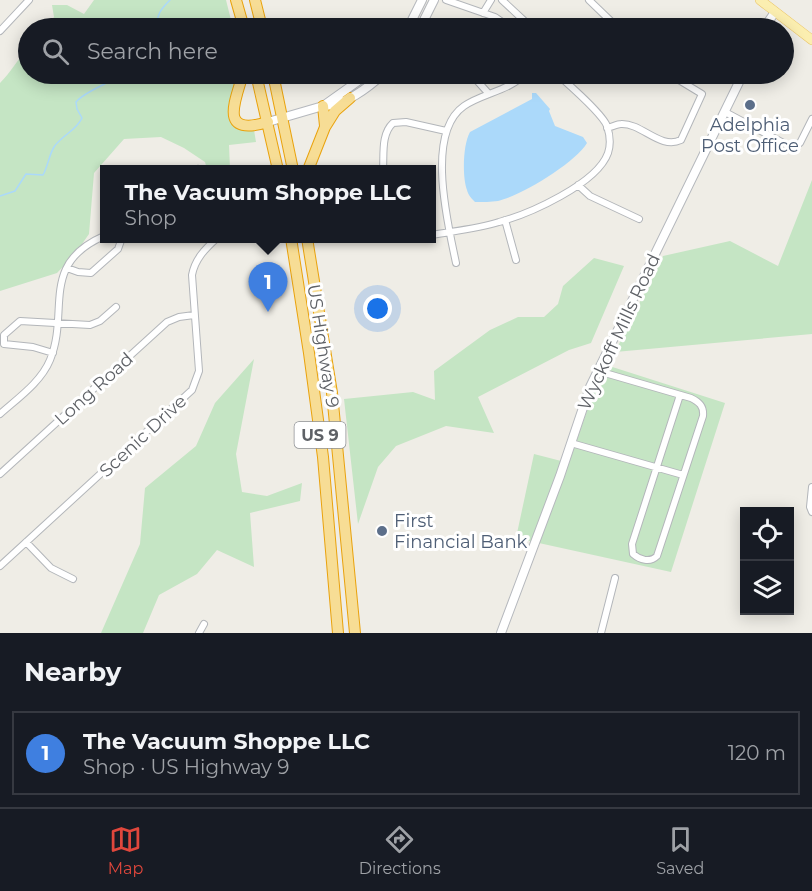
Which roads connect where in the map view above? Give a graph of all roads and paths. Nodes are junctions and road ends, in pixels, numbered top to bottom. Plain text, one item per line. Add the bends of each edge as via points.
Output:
1 (29, 0) edge
2 (236, 0) edge
3 (255, 0) edge
4 (422, 0) edge
5 (434, 0) edge
6 (446, 0) edge
7 (491, 0) edge
8 (502, 0) edge
9 (589, 0) edge
10 (760, 0) edge
11 (775, 12) junction
12 (483, 14) junction
13 (241, 18) edge
14 (260, 18) edge
15 (413, 18) edge
16 (425, 18) edge
17 (496, 18) edge
18 (521, 18) edge
19 (608, 18) edge
20 (771, 18) edge
21 (783, 18) edge
22 (794, 26) edge
23 (1, 28) edge
24 (812, 40) edge
25 (240, 84) edge
26 (258, 84) edge
27 (275, 84) edge
28 (354, 84) edge
29 (372, 84) edge
30 (480, 84) edge
31 (511, 84) edge
32 (568, 84) edge
33 (686, 84) edge
34 (738, 84) edge
35 (489, 94) junction
36 (350, 98) junction
37 (323, 106) junction
38 (725, 112) junction
39 (283, 117) junction
40 (812, 119) edge
41 (268, 122) junction
42 (325, 127) junction
43 (607, 128) junction
44 (446, 132) junction
45 (277, 165) edge
46 (292, 165) edge
47 (310, 165) edge
48 (383, 165) edge
49 (578, 185) junction
50 (639, 219) dead end
51 (505, 220) junction
52 (450, 232) junction
53 (436, 235) edge
54 (100, 239) edge
55 (120, 243) edge
56 (210, 243) edge
57 (292, 243) edge
58 (308, 243) edge
59 (516, 260) dead end
60 (456, 263) dead end
61 (67, 268) junction
62 (116, 307) dead end
63 (194, 315) junction
64 (57, 323) junction
65 (52, 353) junction
66 (598, 370) junction
67 (680, 395) junction
68 (1, 411) edge
69 (571, 443) junction
70 (657, 467) junction
71 (0, 474) edge
72 (683, 475) junction
73 (812, 487) edge
74 (812, 512) edge
75 (26, 542) junction
76 (0, 566) edge
77 (615, 578) dead end
78 (73, 579) dead end
79 (204, 624) dead end
80 (199, 633) edge
81 (338, 633) edge
82 (355, 633) edge
83 (501, 633) edge
84 (601, 633) edge

1 - 23 street
2 - 13 highway
3 - 14 highway
4 - 15 street
5 - 16 street
6 - 12 street
7 - 12 street
8 - 18 street
9 - 19 street
10 - 11 main road
11 - 20 street
11 - 21 main road
12 - 17 street
22 - 24 main road
25 - 41 highway via 233,110 236,120 249,127
26 - 41 highway
27 - 39 highway
28 - 37 street
29 - 36 street
30 - 35 street
31 - 35 street
32 - 43 street
33 - 43 street via 702,94 681,140 663,141 622,124
34 - 38 street, Wyckoff Mills Road
35 - 44 street via 462,107
36 - 37 street
36 - 42 highway
37 - 39 street
37 - 42 highway
38 - 40 street via 791,147 800,143
38 - 66 street, Wyckoff Mills Road
39 - 41 street
39 - 46 highway
41 - 45 highway
42 - 47 highway
43 - 49 street via 611,141 608,155 594,174
44 - 48 street via 406,122 393,123 387,128
44 - 52 street via 441,163
49 - 50 street via 590,196
49 - 51 street via 529,212
51 - 52 street
51 - 59 street
52 - 53 street
52 - 60 street
54 - 61 street via 80,251
55 - 61 street via 91,273
56 - 63 street, Scenic Drive via 193,270
57 - 81 highway, US Highway 9 / US 9 via 323,457
58 - 82 highway, US Highway 9 / US 9 via 332,393
61 - 64 street
62 - 64 street via 90,325
63 - 71 street, Long Road via 167,322
63 - 75 street, Scenic Drive via 199,371 192,390
64 - 65 street
64 - 65 street via 20,321 7,331 3,340 4,344
65 - 68 street via 42,374
66 - 67 street
66 - 69 street, Wyckoff Mills Road
67 - 70 street
67 - 72 street via 700,403 703,413
69 - 70 street
69 - 83 street, Wyckoff Mills Road
70 - 72 street
70 - 72 street via 632,544 633,554 640,559 652,560 657,556
73 - 74 street
75 - 76 street, Scenic Drive
75 - 78 street via 51,568
77 - 84 street
79 - 80 street

